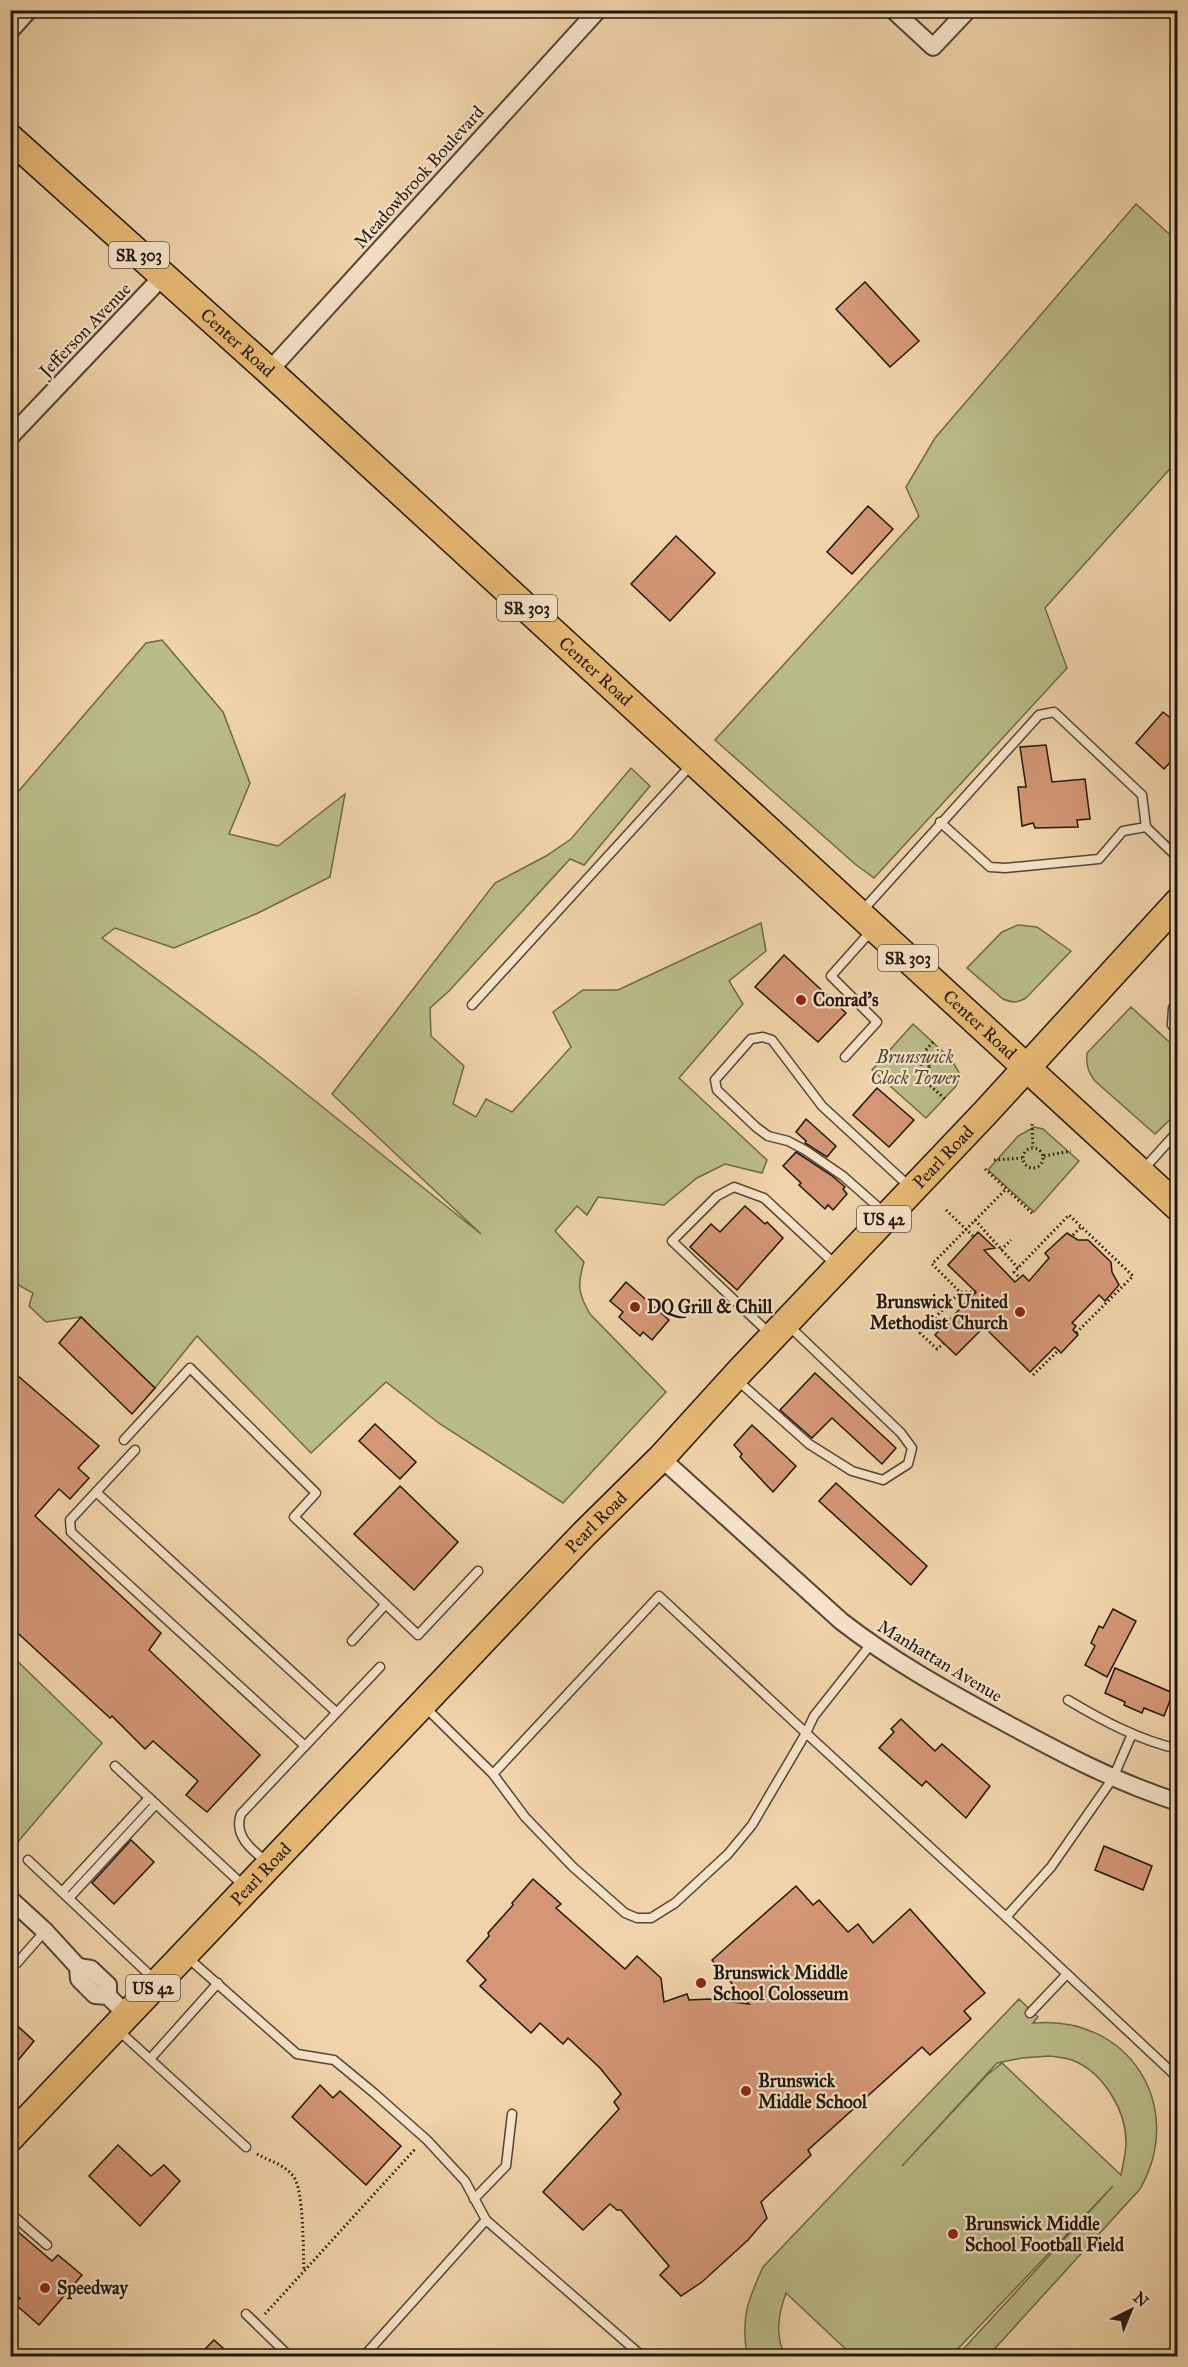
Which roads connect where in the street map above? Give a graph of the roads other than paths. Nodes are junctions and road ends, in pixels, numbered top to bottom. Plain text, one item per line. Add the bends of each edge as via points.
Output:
1 (29, 10) edge
2 (597, 10) edge
3 (893, 10) edge
4 (968, 10) edge
5 (10, 31) edge
6 (10, 138) edge
7 (163, 276) junction
8 (269, 371) junction
9 (10, 437) edge
10 (695, 762) junction
11 (940, 822) junction
12 (1146, 827) junction
13 (1178, 858) edge
14 (1178, 902) edge
15 (867, 921) junction
16 (1178, 1003) edge
17 (472, 1005) dead end
18 (1178, 1032) edge
19 (845, 1057) dead end
20 (1025, 1066) junction
21 (1178, 1131) edge
22 (1140, 1173) junction
23 (913, 1189) junction
24 (1178, 1207) edge
25 (888, 1215) junction
26 (838, 1266) junction
27 (779, 1329) junction
28 (735, 1378) junction
29 (124, 1440) dead end
30 (135, 1450) dead end
31 (662, 1458) junction
32 (96, 1492) junction
33 (478, 1571) dead end
34 (385, 1605) junction
35 (352, 1641) dead end
36 (871, 1644) junction
37 (380, 1667) dead end
38 (1068, 1700) dead end
39 (422, 1704) junction
40 (336, 1713) junction
41 (806, 1733) junction
42 (1132, 1734) junction
43 (304, 1746) junction
44 (1178, 1749) edge
45 (115, 1766) dead end
46 (493, 1774) junction
47 (1113, 1778) junction
48 (152, 1801) junction
49 (1178, 1802) edge
50 (28, 1860) dead end
51 (270, 1865) junction
52 (248, 1889) junction
53 (65, 1895) junction
54 (10, 1899) edge
55 (1006, 1917) junction
56 (45, 1931) junction
57 (184, 1955) junction
58 (10, 1963) edge
59 (1067, 1974) junction
60 (158, 1983) junction
61 (218, 1983) junction
62 (1030, 2013) dead end
63 (122, 2022) junction
64 (150, 2059) junction
65 (1178, 2078) edge
66 (512, 2114) dead end
67 (10, 2138) edge
68 (246, 2147) road end
69 (474, 2199) junction
70 (10, 2213) edge
71 (486, 2220) junction
72 (47, 2245) dead end
73 (246, 2314) dead end
74 (286, 2356) edge
75 (364, 2356) edge
76 (642, 2356) edge

1 - 5 street
2 - 8 street, Meadowbrook Boulevard
3 - 4 street via 933,47
6 - 7 main road, Center Road / SR 303
7 - 8 main road, Center Road / SR 303
7 - 9 street, Jefferson Avenue
8 - 10 main road, Center Road / SR 303
10 - 15 main road, Center Road / SR 303
10 - 17 lane
11 - 12 lane via 990,867 1005,868 1099,859 1123,831
11 - 12 lane via 1038,715 1054,712 1142,795
11 - 15 lane
12 - 13 lane
14 - 20 main road, Pearl Road / US 42
15 - 19 lane via 831,976 877,1022
15 - 20 main road, Center Road / SR 303
16 - 18 lane via 1173,1008 1172,1025
20 - 22 main road, Center Road / SR 303
20 - 23 main road, Pearl Road / US 42
21 - 22 lane
22 - 24 main road, Center Road / SR 303
23 - 25 main road, Pearl Road / US 42
23 - 25 lane via 822,1106 772,1040 752,1039 715,1080 717,1090 768,1136 805,1150
25 - 26 main road, Pearl Road / US 42
26 - 27 main road, Pearl Road / US 42
26 - 27 lane via 765,1198 734,1187 717,1196 672,1241
27 - 28 main road, Pearl Road / US 42
27 - 28 lane via 901,1433 912,1448 908,1464 883,1480 852,1471 809,1444
28 - 31 main road, Pearl Road / US 42
29 - 34 lane via 190,1368 316,1493 294,1517
30 - 32 lane
31 - 36 street, Manhattan Avenue
31 - 39 main road, Pearl Road / US 42
32 - 40 lane
32 - 43 lane via 70,1520 71,1532
33 - 34 lane via 418,1635
34 - 35 lane
36 - 41 lane via 814,1716
36 - 47 street, Manhattan Avenue via 903,1666
37 - 40 lane
38 - 42 lane
39 - 46 lane
39 - 51 main road, Pearl Road / US 42
40 - 43 lane
41 - 46 lane via 659,1596
41 - 46 lane via 752,1826 692,1888 651,1918 625,1913 589,1882 525,1817
41 - 55 lane
42 - 44 lane
42 - 47 lane
43 - 51 lane via 238,1822 247,1845
45 - 48 lane
47 - 49 street, Manhattan Avenue
47 - 55 lane via 1052,1867
48 - 52 lane
48 - 53 lane
50 - 53 lane
51 - 52 main road, Pearl Road / US 42
52 - 57 main road, Pearl Road / US 42
53 - 60 lane
54 - 56 street
55 - 59 lane
56 - 58 lane via 17,1963
56 - 63 street via 78,1967 91,1969 108,1985 108,1996
57 - 60 main road, Pearl Road / US 42
57 - 61 lane
59 - 62 lane
59 - 65 lane
60 - 63 main road, Pearl Road / US 42
61 - 64 lane
61 - 69 lane via 297,2054 334,2060 424,2138 465,2181
63 - 64 lane
63 - 67 main road, Pearl Road / US 42
64 - 68 lane
66 - 69 lane via 506,2166
69 - 71 lane
70 - 72 lane
71 - 75 lane
71 - 76 lane
73 - 74 lane

